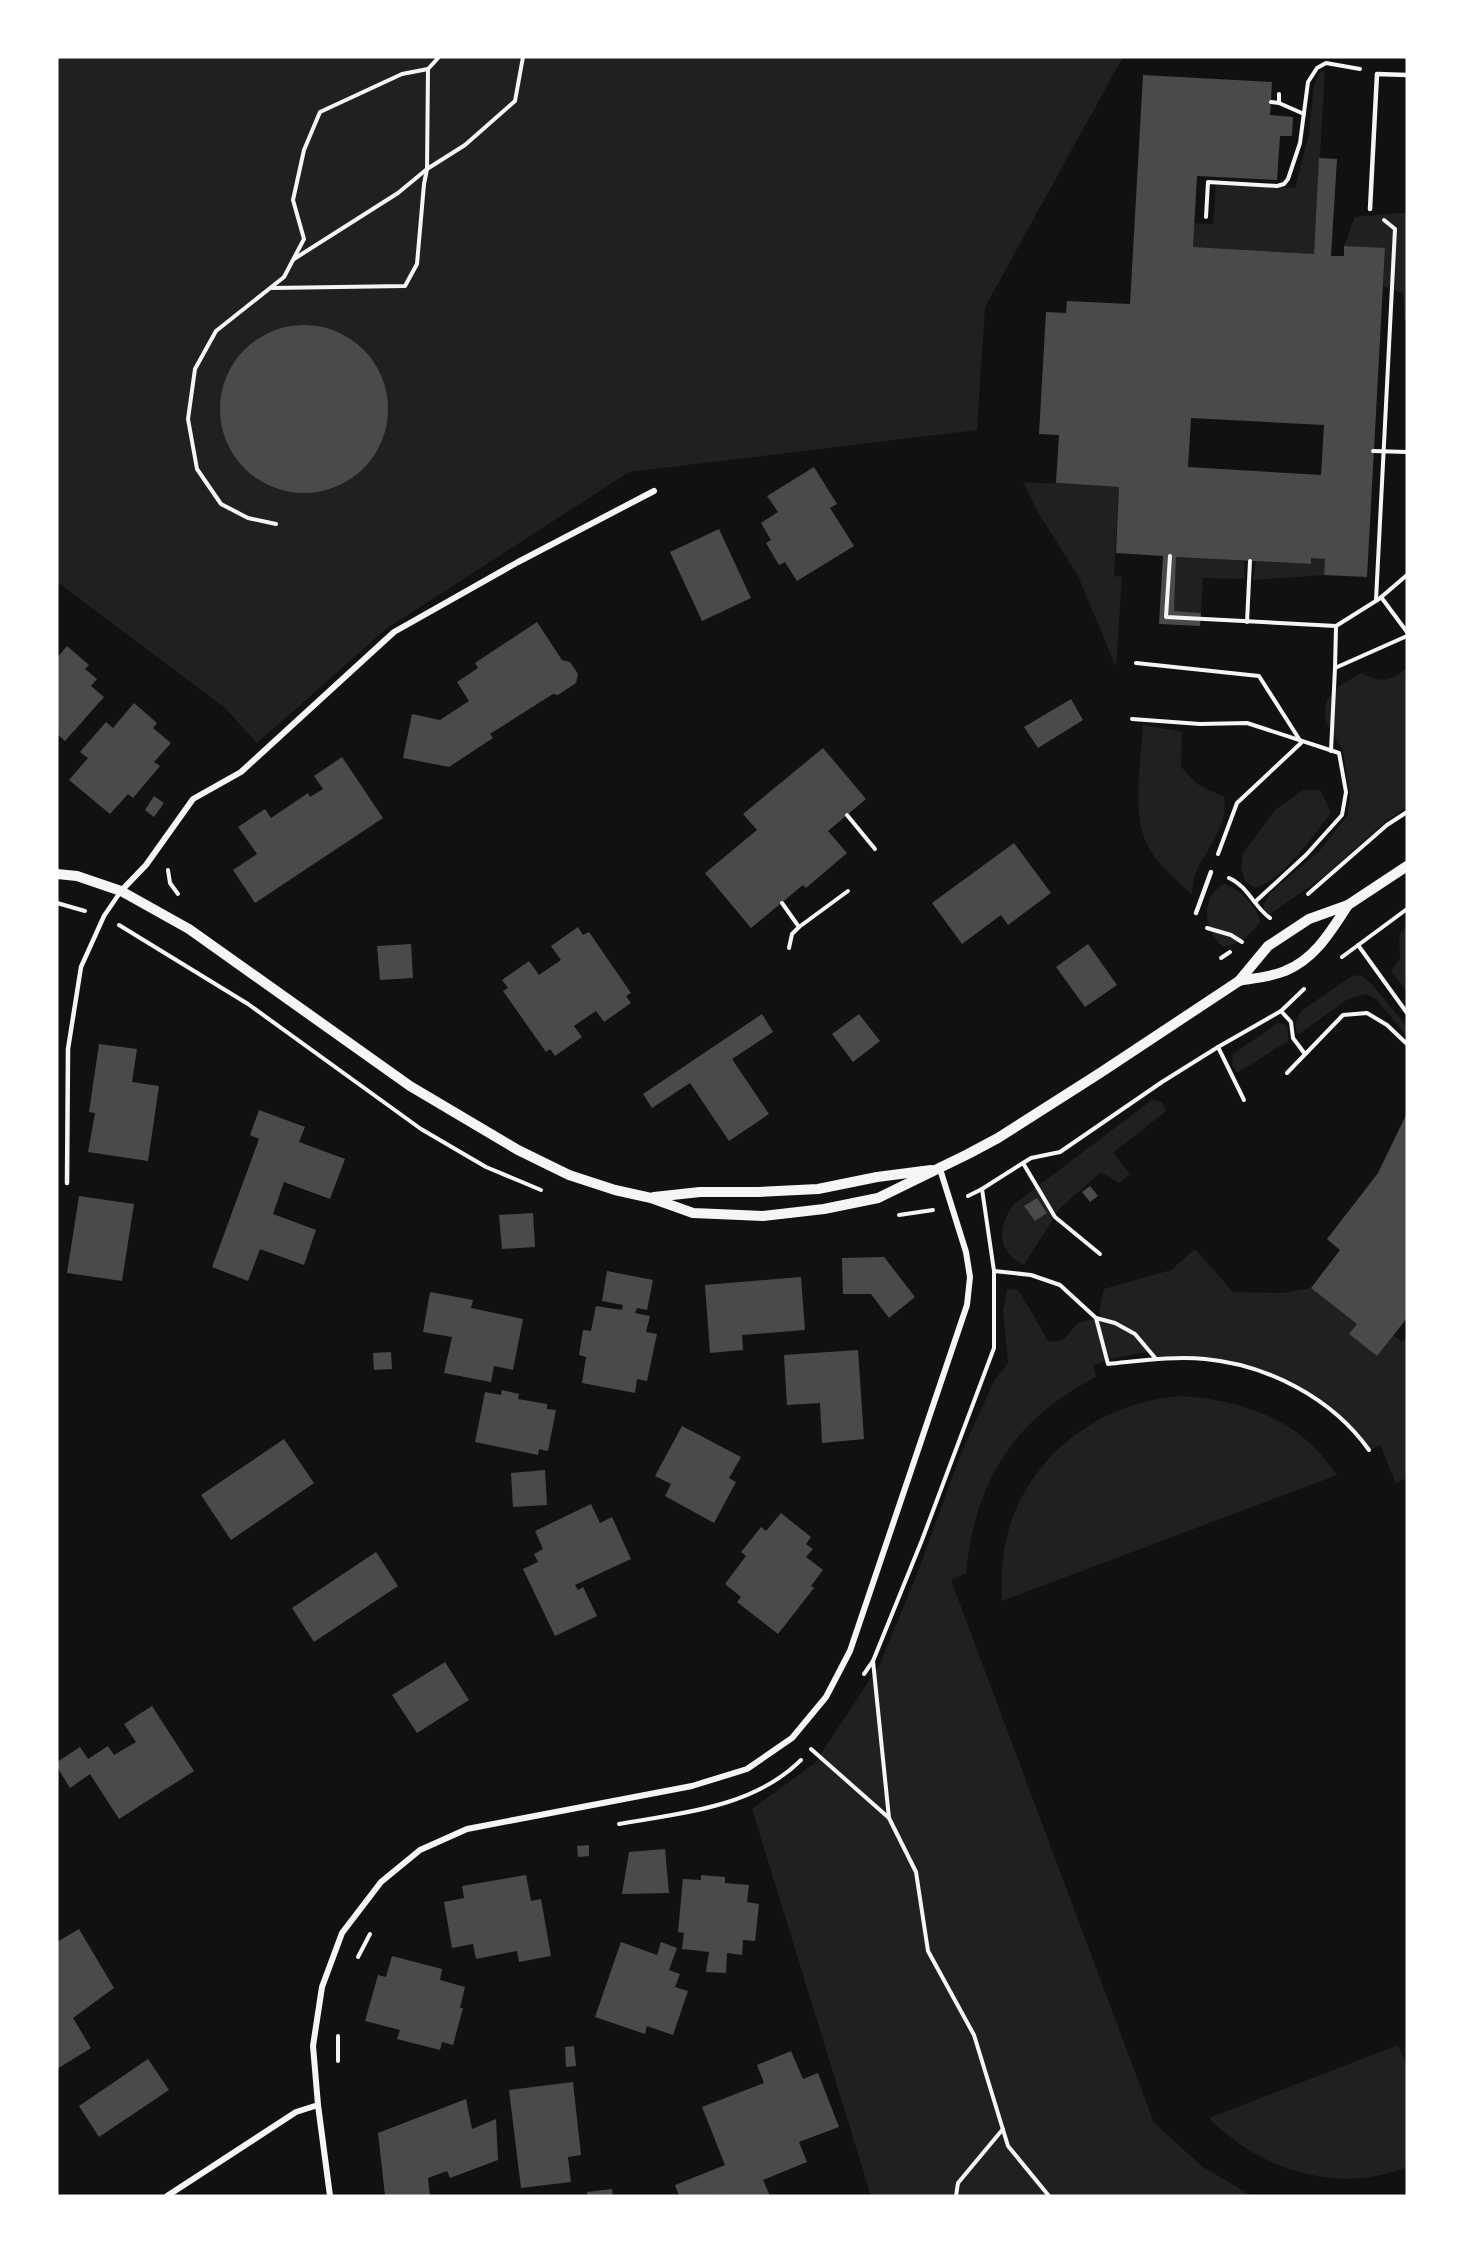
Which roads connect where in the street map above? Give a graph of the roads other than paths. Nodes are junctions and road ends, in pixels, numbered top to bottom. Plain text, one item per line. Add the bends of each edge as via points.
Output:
1 (1407, 75) edge
2 (1370, 209) road end
3 (654, 491) dead end
4 (1407, 866) edge
5 (1211, 872) road end
6 (57, 874) edge
7 (121, 891) junction
8 (1348, 905) junction
9 (1196, 913) dead end
10 (1239, 981) junction
11 (940, 1169) junction
12 (66, 1183) dead end
13 (651, 1198) junction
14 (318, 2105) junction
15 (167, 2196) edge
16 (330, 2196) edge

1 - 2 lane via 1377,74
3 - 7 street via 394,632 241,772 193,799 147,864
4 - 8 street
5 - 9 lane
6 - 7 street via 77,876
7 - 12 lane via 104,916 81,967 68,1049
7 - 13 street via 189,929 410,1086 470,1123 569,1175
8 - 10 street via 1310,919 1268,946
8 - 10 street via 1322,945 1303,960 1285,971
10 - 11 street via 998,1138
11 - 13 street via 818,1189 700,1192
11 - 13 street via 878,1198 763,1216 693,1213
11 - 14 street via 967,1261 967,1305 850,1651 826,1698 792,1738 747,1768 692,1786 468,1829 420,1850 381,1882 342,1933 322,1987 313,2046
14 - 15 street via 296,2112
14 - 16 street

